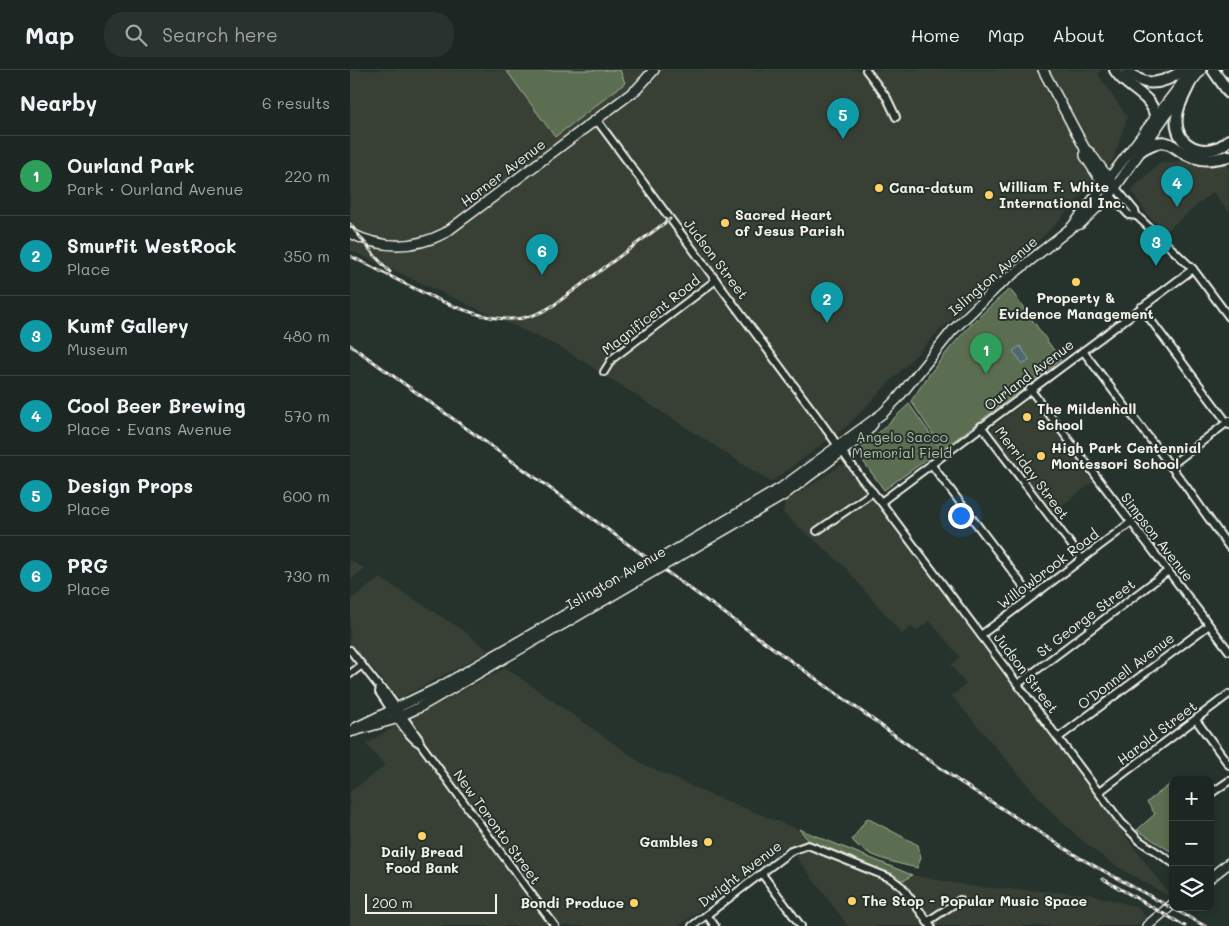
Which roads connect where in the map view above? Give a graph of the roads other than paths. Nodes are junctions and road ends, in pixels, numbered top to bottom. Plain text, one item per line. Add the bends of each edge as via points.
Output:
1 (654, 70) edge
2 (866, 70) edge
3 (1043, 70) edge
4 (1115, 70) edge
5 (1127, 70) edge
6 (1184, 70) edge
7 (1192, 70) edge
8 (1201, 70) edge
9 (1213, 70) edge
10 (1190, 83) junction
11 (1228, 92) edge
12 (1155, 116) junction
13 (896, 117) dead end
14 (596, 119) junction
15 (1229, 140) edge
16 (1140, 151) junction
17 (1229, 156) edge
18 (1110, 187) junction
19 (350, 233) edge
20 (1193, 269) junction
21 (716, 280) junction
22 (1141, 307) junction
23 (1229, 317) edge
24 (1083, 350) junction
25 (604, 372) dead end
26 (1030, 389) junction
27 (1228, 422) edge
28 (981, 426) junction
29 (841, 448) junction
30 (932, 464) junction
31 (1170, 466) junction
32 (871, 490) junction
33 (881, 502) junction
34 (1130, 523) junction
35 (817, 531) dead end
36 (1229, 548) edge
37 (1082, 559) junction
38 (1168, 571) junction
39 (1031, 596) junction
40 (1209, 625) junction
41 (981, 635) junction
42 (350, 650) edge
43 (1229, 651) edge
44 (362, 665) junction
45 (350, 674) edge
46 (1018, 684) junction
47 (1229, 694) edge
48 (398, 713) junction
49 (1196, 720) junction
50 (350, 731) edge
51 (1058, 738) junction
52 (1229, 765) edge
53 (1229, 781) edge
54 (1214, 791) edge
55 (1099, 792) junction
56 (1169, 860) edge
57 (1229, 863) edge
58 (762, 874) junction
59 (1214, 875) edge
60 (960, 900) dead end
61 (1169, 910) edge
62 (707, 914) junction
63 (929, 924) edge
64 (1149, 925) edge
65 (555, 926) edge
66 (692, 926) edge
67 (716, 926) edge
68 (802, 926) edge

1 - 14 main road, Horner Avenue via 637,89
2 - 13 street via 887,98
3 - 18 main road via 1085,150 1085,156
4 - 12 highway via 1124,82 1152,104
5 - 6 highway via 1144,82 1158,83
7 - 12 main road, Islington Avenue
8 - 10 main road, Islington Avenue
9 - 11 highway
10 - 15 highway via 1176,115 1180,136 1188,145 1200,150 1218,148
10 - 16 main road, Islington Avenue
12 - 18 main road, Islington Avenue
14 - 19 main road, Horner Avenue via 436,238 393,246 370,242
14 - 21 street, Judson Street
16 - 17 highway via 1160,141 1202,160
16 - 18 main road, Islington Avenue
18 - 20 street via 1130,217 1137,216
18 - 29 main road, Islington Avenue via 1080,224 998,287 959,324 898,398
20 - 22 street, Ourland Avenue
20 - 23 street
21 - 25 street, Magnificent Road via 612,359
21 - 29 street, Judson Street
22 - 24 street, Ourland Avenue
22 - 27 street
24 - 26 street, Ourland Avenue
24 - 31 street
26 - 28 street, Ourland Avenue
26 - 34 street, Simpson Avenue
27 - 31 street
28 - 30 street, Ourland Avenue
28 - 37 street, Merriday Street
29 - 32 street, Judson Street
29 - 48 main road, Islington Avenue, bridge via 782,491 500,657 440,687
30 - 33 street, Ourland Avenue
30 - 39 street
31 - 36 street
32 - 33 street, Judson Street
32 - 35 street
33 - 41 street, Judson Street
34 - 37 street, Willowbrook Road
34 - 38 street, Simpson Avenue
37 - 39 street, Willowbrook Road
38 - 40 street, Simpson Avenue
38 - 46 street, St George Street
39 - 41 street, Willowbrook Road
40 - 43 street, Simpson Avenue
40 - 51 street, O'Donnell Avenue
41 - 46 street, Judson Street
42 - 44 street, New Toronto Street
44 - 45 street
44 - 48 street, New Toronto Street
46 - 51 street, Judson Street
47 - 49 street, Harold Street
48 - 50 main road, Islington Avenue
48 - 65 street, New Toronto Street via 416,742 420,743
49 - 52 street
49 - 55 street, Harold Street
51 - 55 street, Judson Street
53 - 54 street
55 - 56 street, Judson Street via 1135,837
57 - 59 main road
58 - 62 street, Dwight Avenue
58 - 63 street, Dwight Avenue via 795,849 818,847 902,886
58 - 68 street
60 - 63 street
61 - 64 main road
62 - 66 street, Dwight Avenue
62 - 67 street

